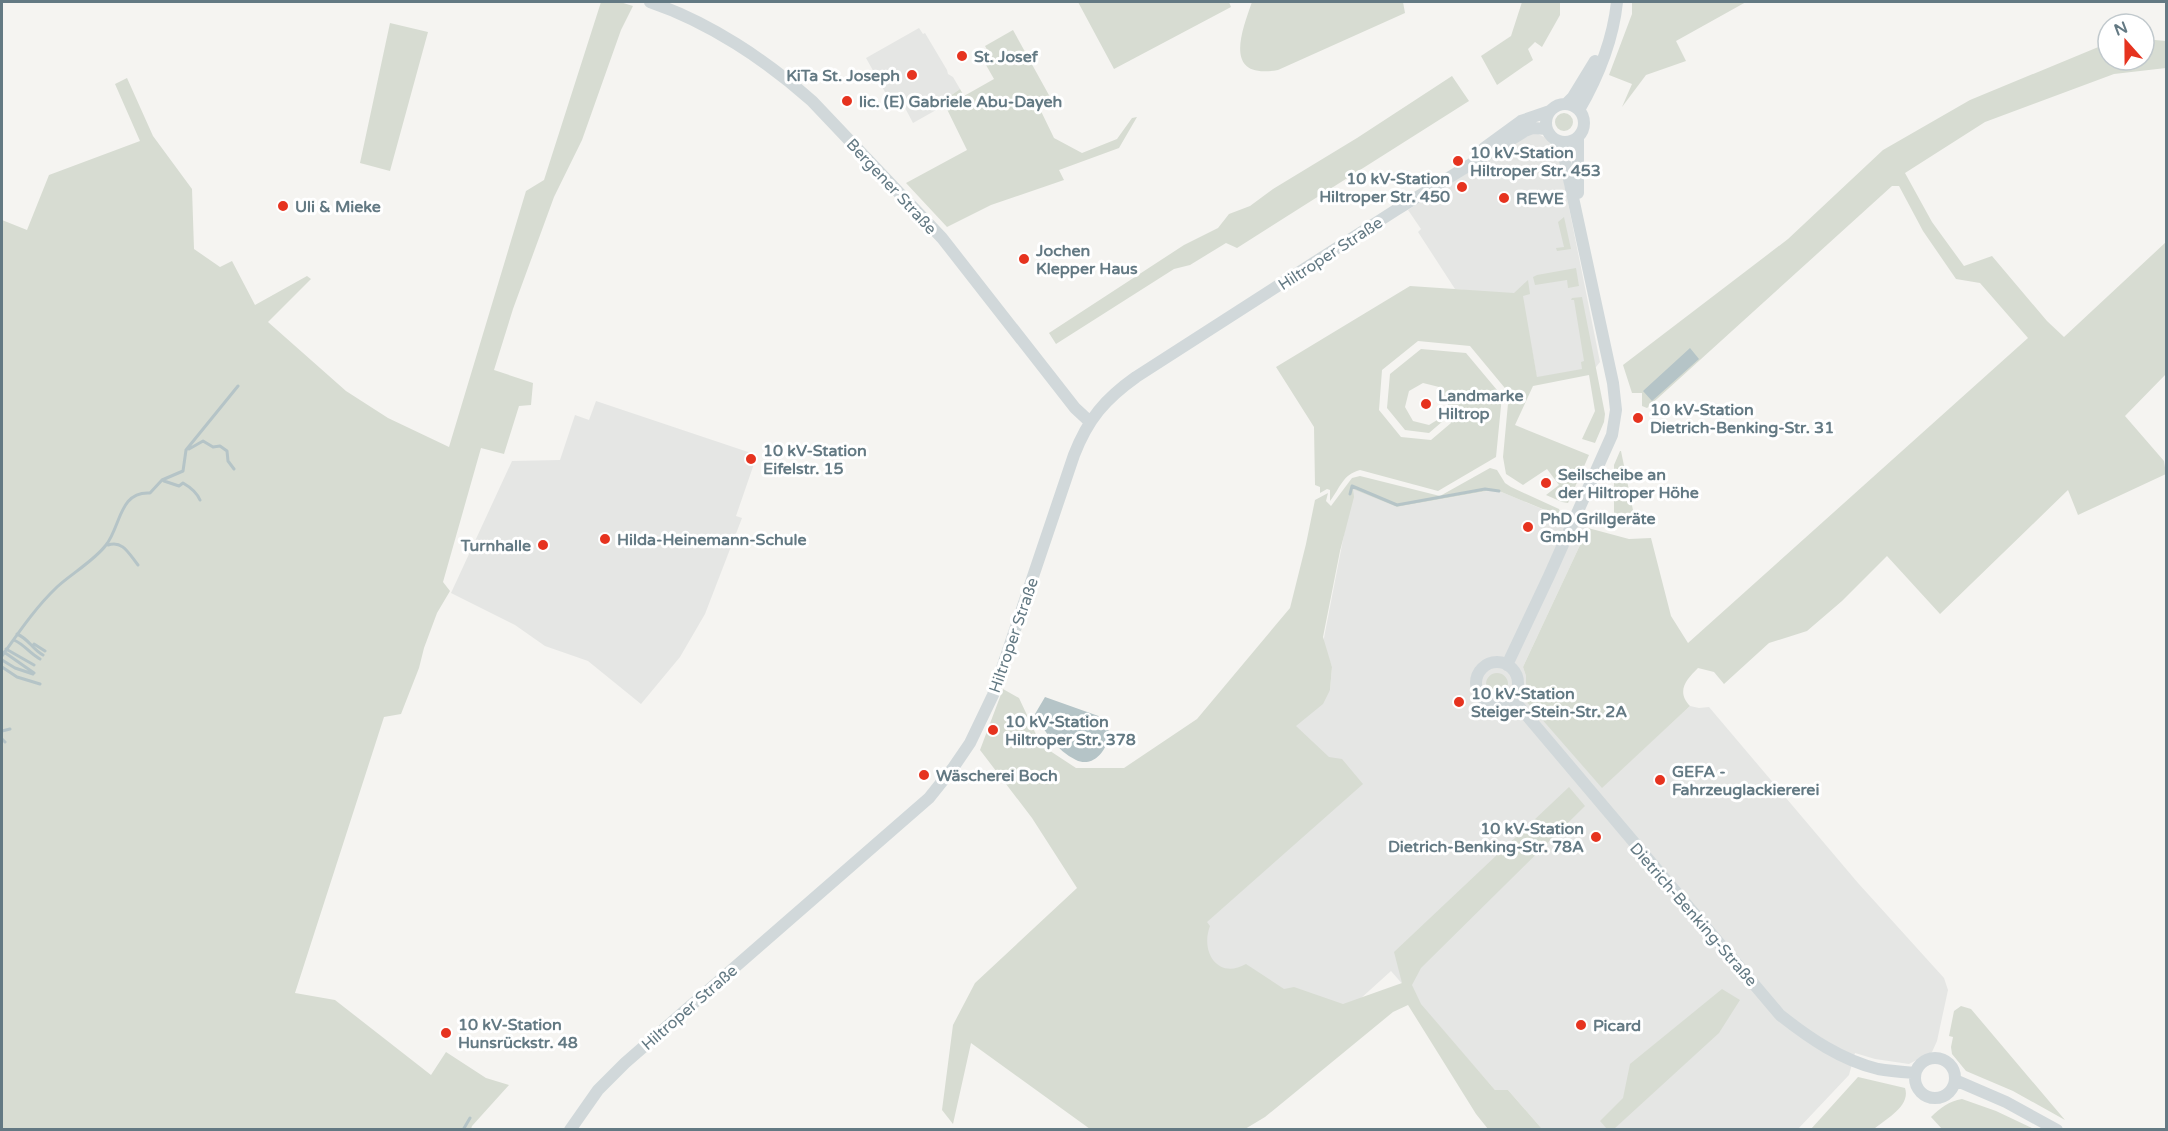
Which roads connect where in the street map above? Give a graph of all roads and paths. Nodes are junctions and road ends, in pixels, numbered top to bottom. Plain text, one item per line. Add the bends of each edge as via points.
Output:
1 (650, 2) edge
2 (1617, 2) edge
3 (1610, 37) junction
4 (1566, 104) junction
5 (1579, 110) junction
6 (1550, 111) junction
7 (1547, 129) junction
8 (1578, 138) junction
9 (1561, 142) junction
10 (1459, 171) junction
11 (1577, 212) junction
12 (1089, 421) junction
13 (1507, 665) junction
14 (1512, 698) junction
15 (1915, 1073) junction
16 (1955, 1080) junction
17 (570, 1130) edge
18 (2057, 1130) edge

1 - 12 street, Bergener Straße via 695,21 744,50 812,101 942,238
2 - 3 street
3 - 4 street
3 - 5 street
4 - 5 street
4 - 6 street
5 - 8 street via 1584,124
6 - 7 street
6 - 10 street, Hiltroper Straße via 1521,121
7 - 9 street
7 - 10 street, Hiltroper Straße via 1525,131
8 - 9 street
8 - 11 street
9 - 11 street
10 - 12 street, Hiltroper Straße via 1136,376 1103,403
11 - 13 street via 1613,383 1615,426
12 - 17 street, Hiltroper Straße via 993,695 953,768 929,798 625,1062 592,1098
13 - 14 street via 1513,669 1518,684
13 - 14 street via 1485,667 1477,687 1489,703 1501,704
14 - 15 street, Dietrich-Benking-Straße via 1780,1015 1813,1040 1851,1060 1878,1069
15 - 16 street via 1924,1060 1939,1058 1950,1065
15 - 16 street via 1919,1090 1931,1098 1946,1094
16 - 18 street

